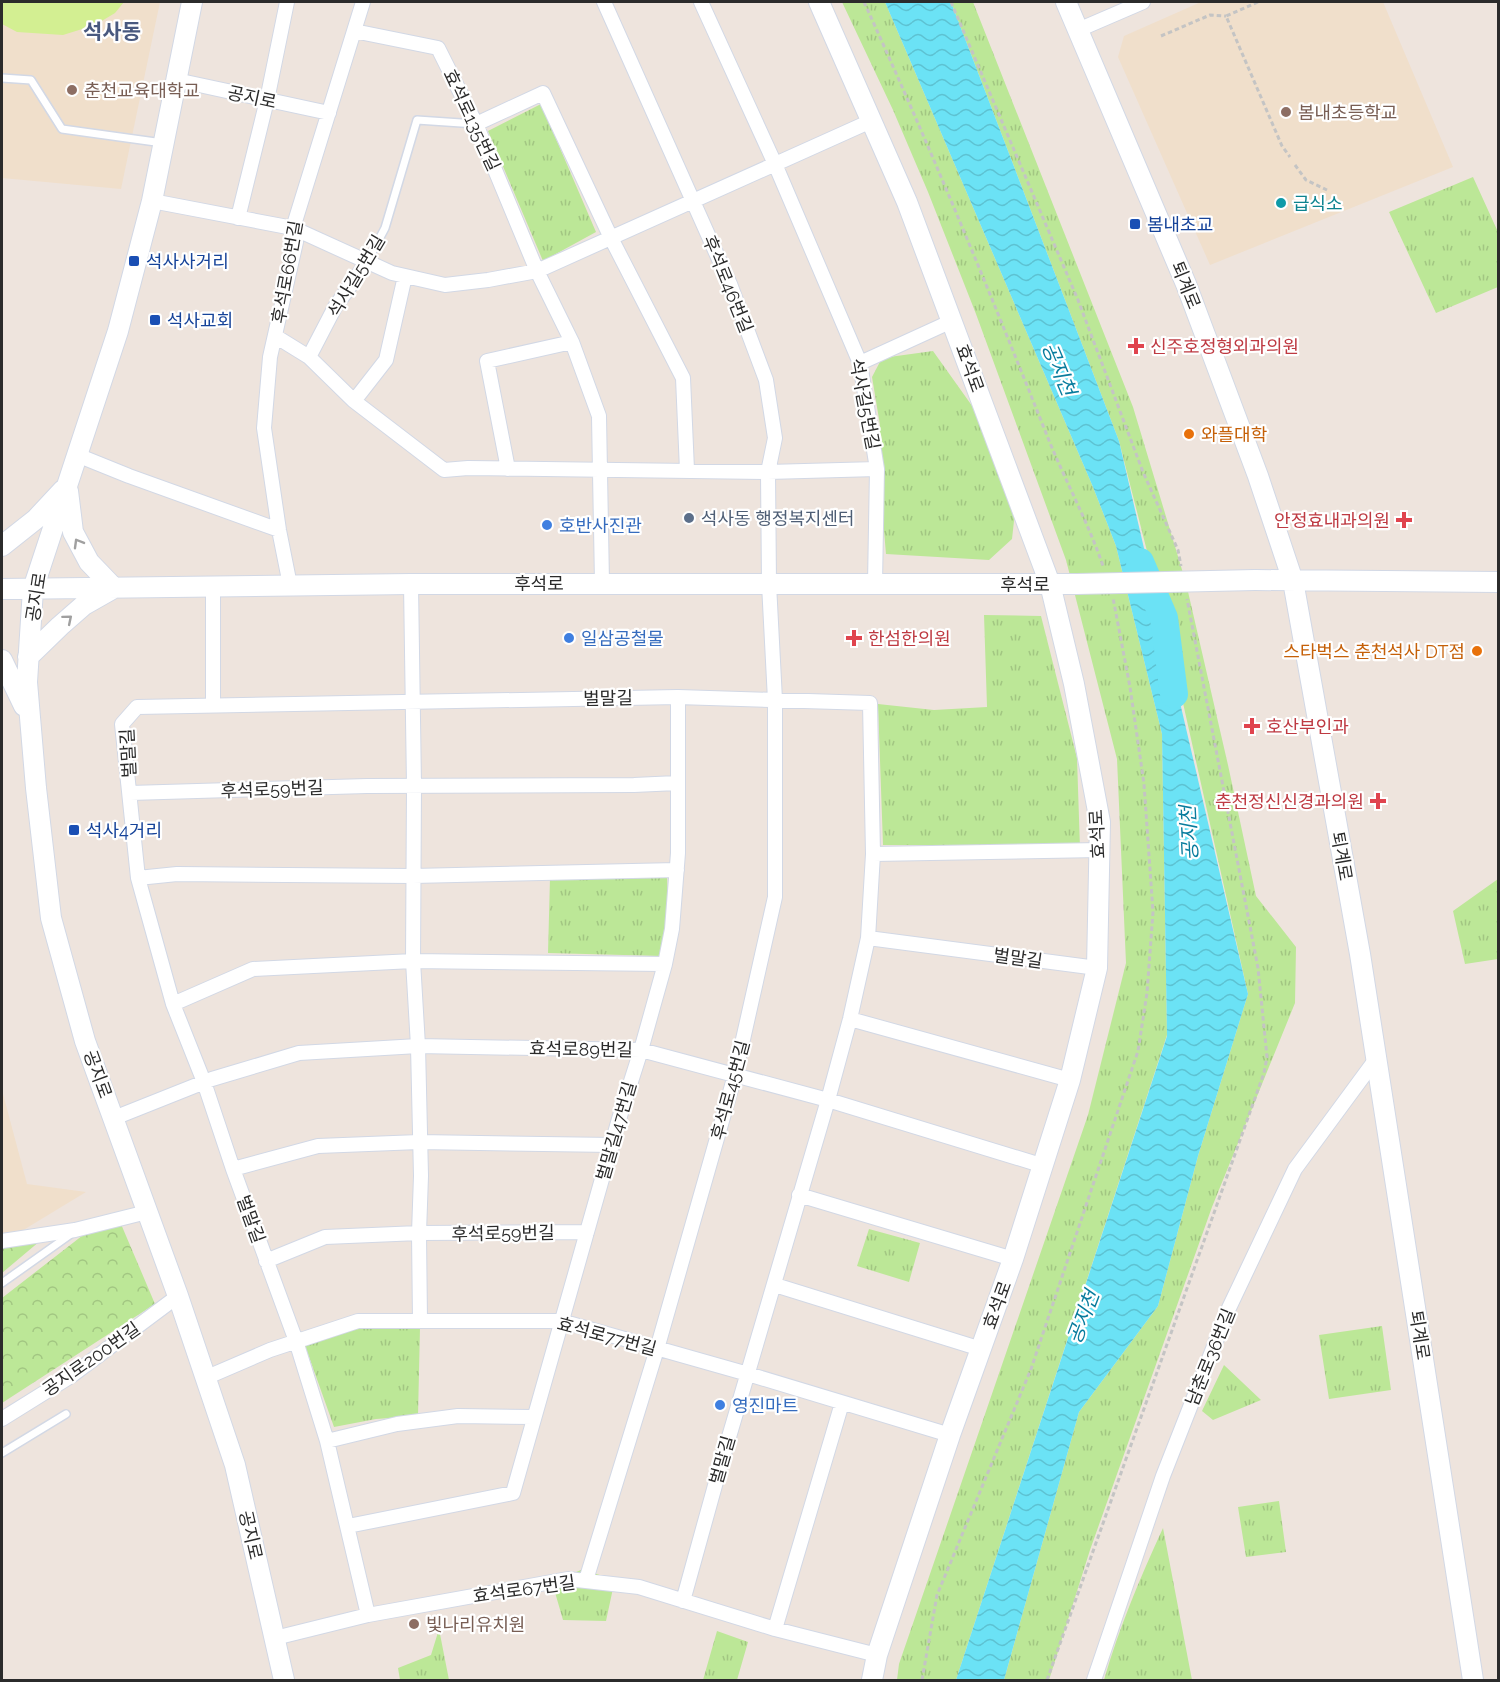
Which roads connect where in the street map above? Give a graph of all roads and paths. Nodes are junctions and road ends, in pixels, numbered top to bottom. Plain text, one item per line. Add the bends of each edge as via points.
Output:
1 (192, 2) edge
2 (287, 2) edge
3 (363, 2) edge
4 (604, 2) edge
5 (701, 2) edge
6 (819, 2) edge
7 (951, 2) edge
8 (1066, 2) edge
9 (1143, 2) edge
10 (1258, 2) edge
11 (1226, 15) junction
12 (1078, 30) junction
13 (354, 31) junction
14 (1161, 36) dead end
15 (2, 78) edge
16 (176, 80) junction
17 (267, 100) junction
18 (329, 113) junction
19 (871, 121) junction
20 (476, 124) junction
21 (164, 144) junction
22 (1290, 157) dead end
23 (775, 164) junction
24 (1295, 165) dead end
25 (1327, 190) dead end
26 (152, 201) junction
27 (694, 201) junction
28 (237, 218) junction
29 (293, 228) junction
30 (611, 238) junction
31 (367, 262) junction
32 (537, 271) junction
33 (405, 276) junction
34 (952, 321) junction
35 (275, 336) junction
36 (572, 342) junction
37 (309, 357) junction
38 (860, 363) junction
39 (354, 401) junction
40 (77, 455) junction
41 (508, 469) junction
42 (687, 470) junction
43 (877, 470) junction
44 (601, 471) junction
45 (768, 472) junction
46 (67, 486) junction
47 (279, 530) junction
48 (2, 546) edge
49 (1182, 574) dead end
50 (1293, 581) junction
51 (1498, 582) edge
52 (602, 583) junction
53 (411, 584) junction
54 (769, 584) junction
55 (875, 584) junction
56 (1050, 584) junction
57 (290, 585) junction
58 (213, 587) junction
59 (114, 588) junction
60 (2, 589) edge
61 (33, 589) junction
62 (1187, 597) dead end
63 (28, 657) junction
64 (2, 660) edge
65 (678, 697) junction
66 (775, 700) junction
67 (413, 702) junction
68 (213, 706) junction
69 (30, 718) junction
70 (677, 783) junction
71 (414, 786) junction
72 (130, 793) junction
73 (1100, 850) junction
74 (873, 854) junction
75 (677, 870) junction
76 (413, 876) junction
77 (138, 878) junction
78 (868, 938) junction
79 (413, 961) junction
80 (665, 964) junction
81 (1097, 968) junction
82 (173, 1004) junction
83 (850, 1019) junction
84 (418, 1046) junction
85 (641, 1050) junction
86 (1376, 1059) junction
87 (735, 1075) junction
88 (1070, 1080) junction
89 (204, 1082) junction
90 (828, 1100) junction
91 (114, 1118) junction
92 (419, 1142) junction
93 (613, 1145) junction
94 (1044, 1166) junction
95 (233, 1169) junction
96 (799, 1195) junction
97 (147, 1212) junction
98 (75, 1230) junction
99 (587, 1232) junction
100 (419, 1233) junction
101 (2, 1240) edge
102 (1013, 1259) junction
103 (266, 1261) junction
104 (2, 1283) edge
105 (775, 1285) junction
106 (178, 1296) junction
107 (420, 1321) junction
108 (561, 1321) junction
109 (296, 1341) junction
110 (657, 1349) junction
111 (981, 1349) junction
112 (748, 1374) junction
113 (205, 1378) junction
114 (843, 1403) junction
115 (66, 1414) dead end
116 (534, 1417) junction
117 (2, 1419) edge
118 (950, 1436) junction
119 (327, 1441) junction
120 (2, 1453) edge
121 (348, 1526) junction
122 (586, 1580) junction
123 (683, 1601) junction
124 (368, 1615) junction
125 (775, 1629) junction
126 (275, 1638) junction
127 (877, 1655) junction
128 (284, 1680) edge
129 (872, 1680) edge
130 (1047, 1680) edge
131 (1094, 1680) edge
132 (1473, 1680) edge

1 - 16 street, 공지로
2 - 17 street
3 - 13 street, 후석로66번길
4 - 27 street, 후석로46번길
5 - 23 street, 석사길5번길
6 - 19 street, 효석로
7 - 49 path via 1078,300 1143,472 1178,550
8 - 12 street, 퇴계로
9 - 12 street
10 - 11 path
11 - 14 path via 1210,15
11 - 22 path
12 - 50 street, 퇴계로 via 1186,284
13 - 18 street, 후석로66번길
13 - 20 street, 효석로135번길 via 438,48
15 - 21 lane via 31,80 62,129
16 - 17 street, 공지로
16 - 21 street, 공지로
17 - 18 street, 공지로
17 - 28 street
18 - 29 street, 후석로66번길
19 - 23 street
19 - 34 street, 효석로
20 - 30 street via 543,93
20 - 31 lane, 석사길5번길 via 417,120 385,228
20 - 32 street, 효석로135번길
21 - 26 street, 공지로
23 - 27 street
23 - 38 street, 석사길5번길
24 - 25 path via 1306,180
26 - 28 street
26 - 40 street, 공지로 via 118,331
27 - 30 street
27 - 45 street, 후석로46번길 via 766,380 775,438
28 - 29 street
29 - 31 street
29 - 35 street, 후석로66번길 via 296,242
30 - 32 street
30 - 42 street via 683,378
31 - 33 street
31 - 37 street, 석사길5번길 via 335,307
32 - 33 street via 446,285
32 - 36 street, 효석로135번길
33 - 39 street via 386,360
34 - 38 street
34 - 56 street, 효석로
35 - 37 street
35 - 47 street, 후석로66번길 via 264,428
36 - 41 street via 487,361
36 - 44 street, 효석로135번길 via 598,416
37 - 39 street, 석사길5번길
38 - 43 street, 석사길5번길
39 - 41 street, 석사길5번길 via 444,470
40 - 46 street, 공지로
40 - 47 street
41 - 44 street, 석사길5번길
42 - 44 street, 석사길5번길
42 - 45 street, 석사길5번길
43 - 45 street, 석사길5번길
43 - 55 street
44 - 52 street, 효석로135번길
45 - 54 street, 후석로46번길
46 - 48 street via 36,519
59 -> 46 street via 89,562 73,532
46 - 61 street, 공지로
47 - 57 street, 후석로66번길
50 - 51 street
50 - 56 street, 후석로, bridge
50 - 86 street, 퇴계로
52 - 53 street, 후석로
52 - 54 street, 후석로
53 - 57 street, 후석로
53 - 67 street
54 - 55 street, 후석로
54 - 66 street, 후석로45번길
55 - 56 street, 후석로
56 - 73 street, 효석로 via 1100,822
57 - 58 street, 후석로
58 - 59 street, 후석로
58 - 68 street
59 - 61 street, 후석로
63 -> 59 street via 84,605
60 - 61 street, 후석로
61 - 63 street, 공지로
62 - 130 path via 1258,968 1267,1057
63 - 69 street, 공지로
64 - 69 street
65 - 66 street, 벌말길
65 - 67 street, 벌말길
65 - 70 street, 벌말길47번길
66 - 74 street, 벌말길 via 870,703
66 - 87 street, 후석로45번길 via 775,897
67 - 68 street, 벌말길
67 - 71 street
68 - 72 street, 벌말길 via 137,707 122,723
69 - 91 street, 공지로 via 51,918 85,1041
70 - 71 street, 후석로59번길
70 - 75 street, 벌말길47번길
71 - 72 street, 후석로59번길
71 - 76 street
72 - 77 street, 벌말길
73 - 74 street
73 - 81 street, 효석로
74 - 78 street, 벌말길
75 - 76 street
75 - 80 street, 벌말길47번길
76 - 77 street via 177,874
76 - 79 street
77 - 82 street, 벌말길
78 - 81 street, 벌말길
78 - 83 street, 벌말길
79 - 80 street
79 - 82 street via 253,969
79 - 84 street
80 - 85 street, 벌말길47번길
81 - 88 street, 효석로
82 - 89 street, 벌말길
83 - 88 street
83 - 90 street, 벌말길
84 - 85 street, 효석로89번길
84 - 89 street, 효석로89번길 via 299,1053
84 - 92 street
85 - 87 street, 효석로89번길
85 - 93 street, 벌말길47번길
86 - 131 street, 남춘로36번길 via 1294,1169 1229,1308 1162,1476
86 - 132 street, 퇴계로
87 - 90 street, 효석로89번길
87 - 110 street, 후석로45번길
88 - 94 street, 효석로
89 - 91 street, 효석로89번길
89 - 95 street, 벌말길
90 - 94 street, 효석로89번길
90 - 96 street, 벌말길
91 - 97 street, 공지로
92 - 93 street
92 - 95 street via 318,1146
92 - 100 street
93 - 99 street, 벌말길47번길
94 - 102 street, 효석로
95 - 103 street, 벌말길
96 - 102 street
96 - 105 street, 벌말길
97 - 98 street
97 - 106 street, 공지로
98 - 101 street
98 - 104 lane
99 - 100 street, 후석로59번길
99 - 108 street, 벌말길47번길
100 - 103 street, 후석로59번길 via 325,1237
100 - 107 street
102 - 111 street, 효석로
103 - 109 street, 벌말길
105 - 111 street
105 - 112 street, 벌말길
106 - 113 street, 공지로
106 - 117 street, 공지로200번길 via 71,1376
107 - 108 street, 효석로77번길
107 - 109 street, 효석로77번길 via 358,1321
108 - 110 street, 효석로77번길
108 - 116 street, 벌말길47번길
109 - 113 street, 효석로77번길
109 - 119 street, 벌말길
110 - 112 street, 효석로77번길
110 - 122 street, 후석로45번길
111 - 118 street, 효석로
112 - 114 street, 효석로77번길
112 - 123 street, 벌말길
113 - 126 street, 공지로 via 235,1465
114 - 118 street, 효석로77번길
114 - 125 street
115 - 120 lane
116 - 119 street via 458,1416 397,1424
116 - 121 street, 벌말길47번길 via 513,1493
118 - 127 street, 효석로
119 - 121 street, 벌말길
121 - 124 street, 벌말길
122 - 123 street, 효석로67번길 via 639,1587
122 - 124 street, 효석로67번길 via 568,1579
123 - 125 street, 효석로67번길
124 - 126 street, 효석로67번길
125 - 127 street, 효석로67번길
126 - 128 street, 공지로
127 - 129 street, 효석로

